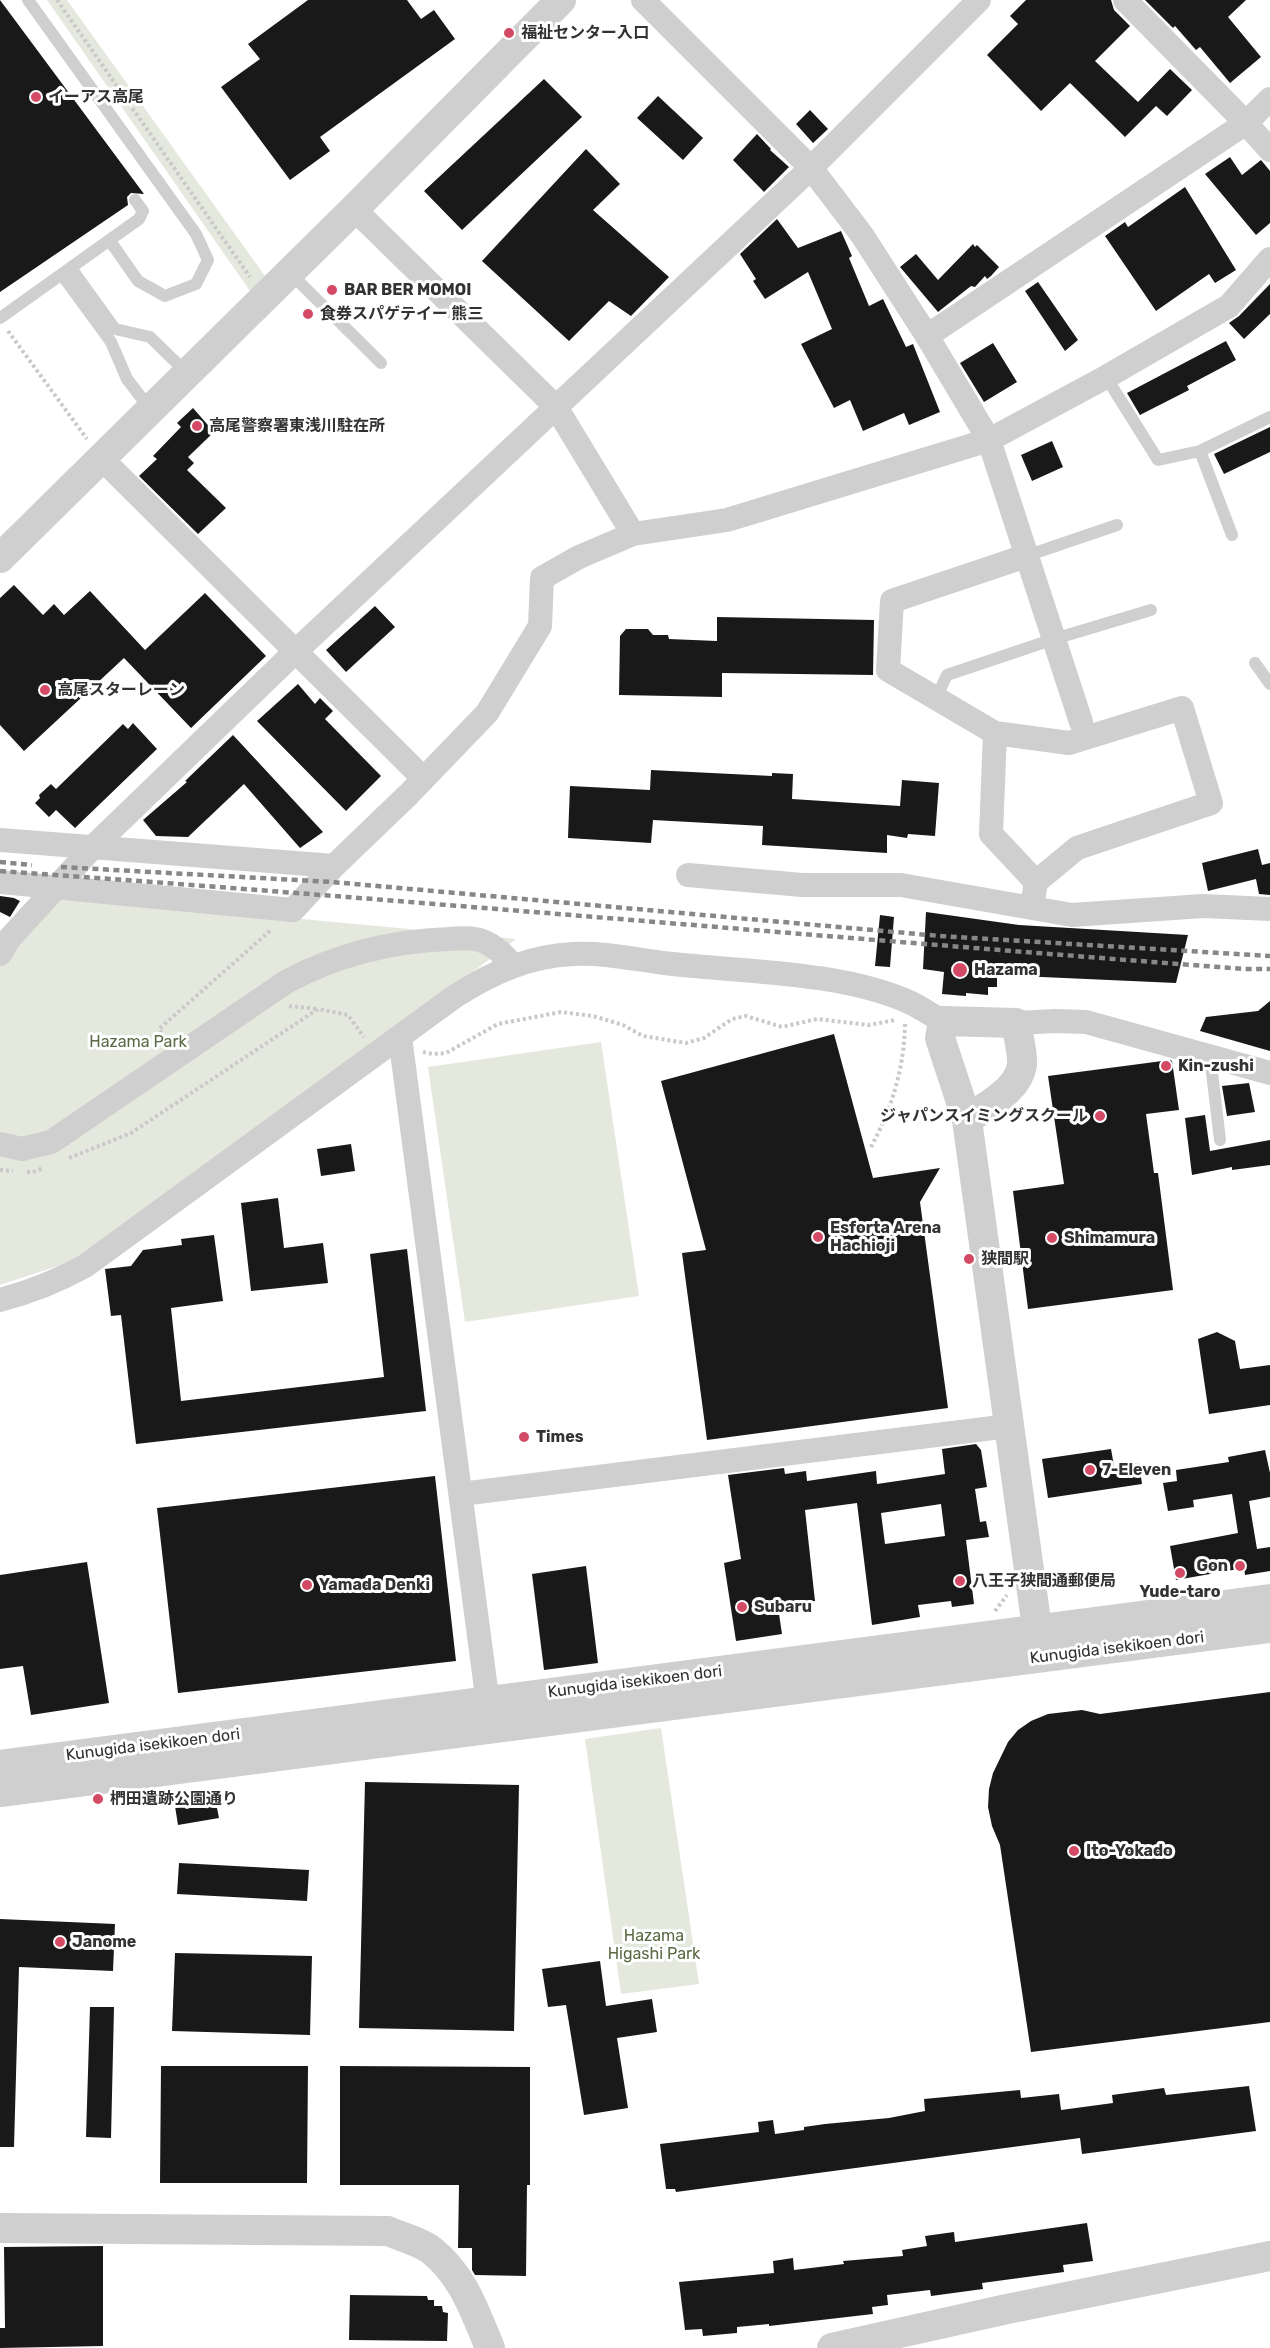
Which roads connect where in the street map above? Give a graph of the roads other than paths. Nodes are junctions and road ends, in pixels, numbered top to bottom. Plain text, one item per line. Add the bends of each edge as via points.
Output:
1 (28, 0) edge
2 (561, 0) edge
3 (643, 0) edge
4 (979, 0) edge
5 (1125, 0) edge
6 (1270, 99) edge
7 (1246, 123) junction
8 (1270, 150) edge
9 (812, 168) junction
10 (135, 200) dead end
11 (354, 209) junction
12 (110, 241) junction
13 (1270, 259) edge
14 (67, 272) junction
15 (289, 273) junction
16 (0, 318) edge
17 (927, 336) junction
18 (381, 363) dead end
19 (188, 374) junction
20 (1106, 377) junction
21 (556, 407) junction
22 (151, 410) junction
23 (1270, 417) edge
24 (989, 440) junction
25 (1200, 451) junction
26 (97, 452) junction
27 (1117, 525) dead end
28 (633, 534) junction
29 (1232, 535) dead end
30 (1026, 556) junction
31 (0, 558) edge
32 (1151, 610) dead end
33 (1054, 639) junction
34 (296, 651) junction
35 (1255, 663) dead end
36 (1270, 684) edge
37 (936, 698) junction
38 (1081, 722) dead end
39 (995, 733) junction
40 (423, 778) junction
41 (0, 840) edge
42 (93, 847) junction
43 (333, 866) junction
44 (688, 875) dead end
45 (0, 882) edge
46 (1036, 882) junction
47 (56, 886) junction
48 (1032, 907) junction
49 (1270, 909) edge
50 (0, 954) edge
51 (513, 965) junction
52 (943, 1021) junction
53 (1016, 1023) junction
54 (411, 1041) junction
55 (1210, 1056) junction
56 (1270, 1073) edge
57 (967, 1120) junction
58 (1220, 1140) dead end
59 (0, 1144) edge
60 (0, 1300) edge
61 (1009, 1426) junction
62 (461, 1494) junction
63 (1270, 1599) edge
64 (1270, 1628) edge
65 (1039, 1644) junction
66 (490, 1715) junction
67 (0, 1765) edge
68 (0, 1792) edge
69 (0, 2228) edge
70 (1270, 2256) edge
71 (886, 2342) edge
72 (490, 2348) edge
73 (832, 2348) edge

1 - 12 lane via 196,234 208,260 196,284 165,296 138,281
2 - 11 street
3 - 9 street
4 - 9 street
5 - 7 street
6 - 7 street
7 - 8 street
7 - 17 street
9 - 17 street via 862,235
9 - 21 street
10 - 12 lane via 143,211 139,219
11 - 15 street
11 - 21 street
12 - 14 lane
13 - 20 street via 1229,306
14 - 16 lane
14 - 19 lane via 115,329 150,337
14 - 22 lane via 111,342 127,379
15 - 18 lane
15 - 19 street
17 - 24 street
19 - 22 street
20 - 24 street
20 - 25 lane via 1158,460
21 - 28 street
21 - 34 street
22 - 26 street
23 - 25 lane
24 - 28 street via 727,520
24 - 30 street
25 - 29 lane
26 - 31 street
26 - 34 street
27 - 30 lane
28 - 40 street via 542,578 540,626 486,713
30 - 33 street
30 - 37 street via 892,601 888,670
32 - 33 lane
33 - 37 lane via 947,675
33 - 38 street
34 - 40 street
34 - 42 street
35 - 36 lane
37 - 39 street
39 - 46 street via 992,834
39 - 46 street via 1069,743 1182,708 1211,804 1077,848
40 - 43 street
41 - 42 street
42 - 43 street
42 - 47 street
43 - 47 street via 293,910
44 - 48 street via 802,885 901,885
45 - 47 street
46 - 48 street
47 - 50 street
48 - 49 street via 1072,915 1203,906
51 - 52 street via 551,956 588,954 833,980 895,996
51 - 54 street via 469,987
51 - 59 street via 496,947 462,938 371,949 335,960 286,982 51,1142 22,1149
52 - 53 street
52 - 57 street via 940,1038
53 - 55 street via 1086,1022
53 - 57 street via 1022,1064 1017,1079
54 - 60 street via 238,1154 107,1252 61,1280
54 - 62 street
55 - 56 street
55 - 58 lane
57 - 61 street
61 - 62 street
61 - 65 street
62 - 66 street
63 - 65 street, Kunugida isekikoen dori
64 - 65 street, Kunugida isekikoen dori
65 - 66 street, Kunugida isekikoen dori
66 - 67 street, Kunugida isekikoen dori
66 - 68 street, Kunugida isekikoen dori
69 - 72 street via 388,2232 430,2248 460,2280
70 - 71 street via 1007,2309
71 - 73 street

